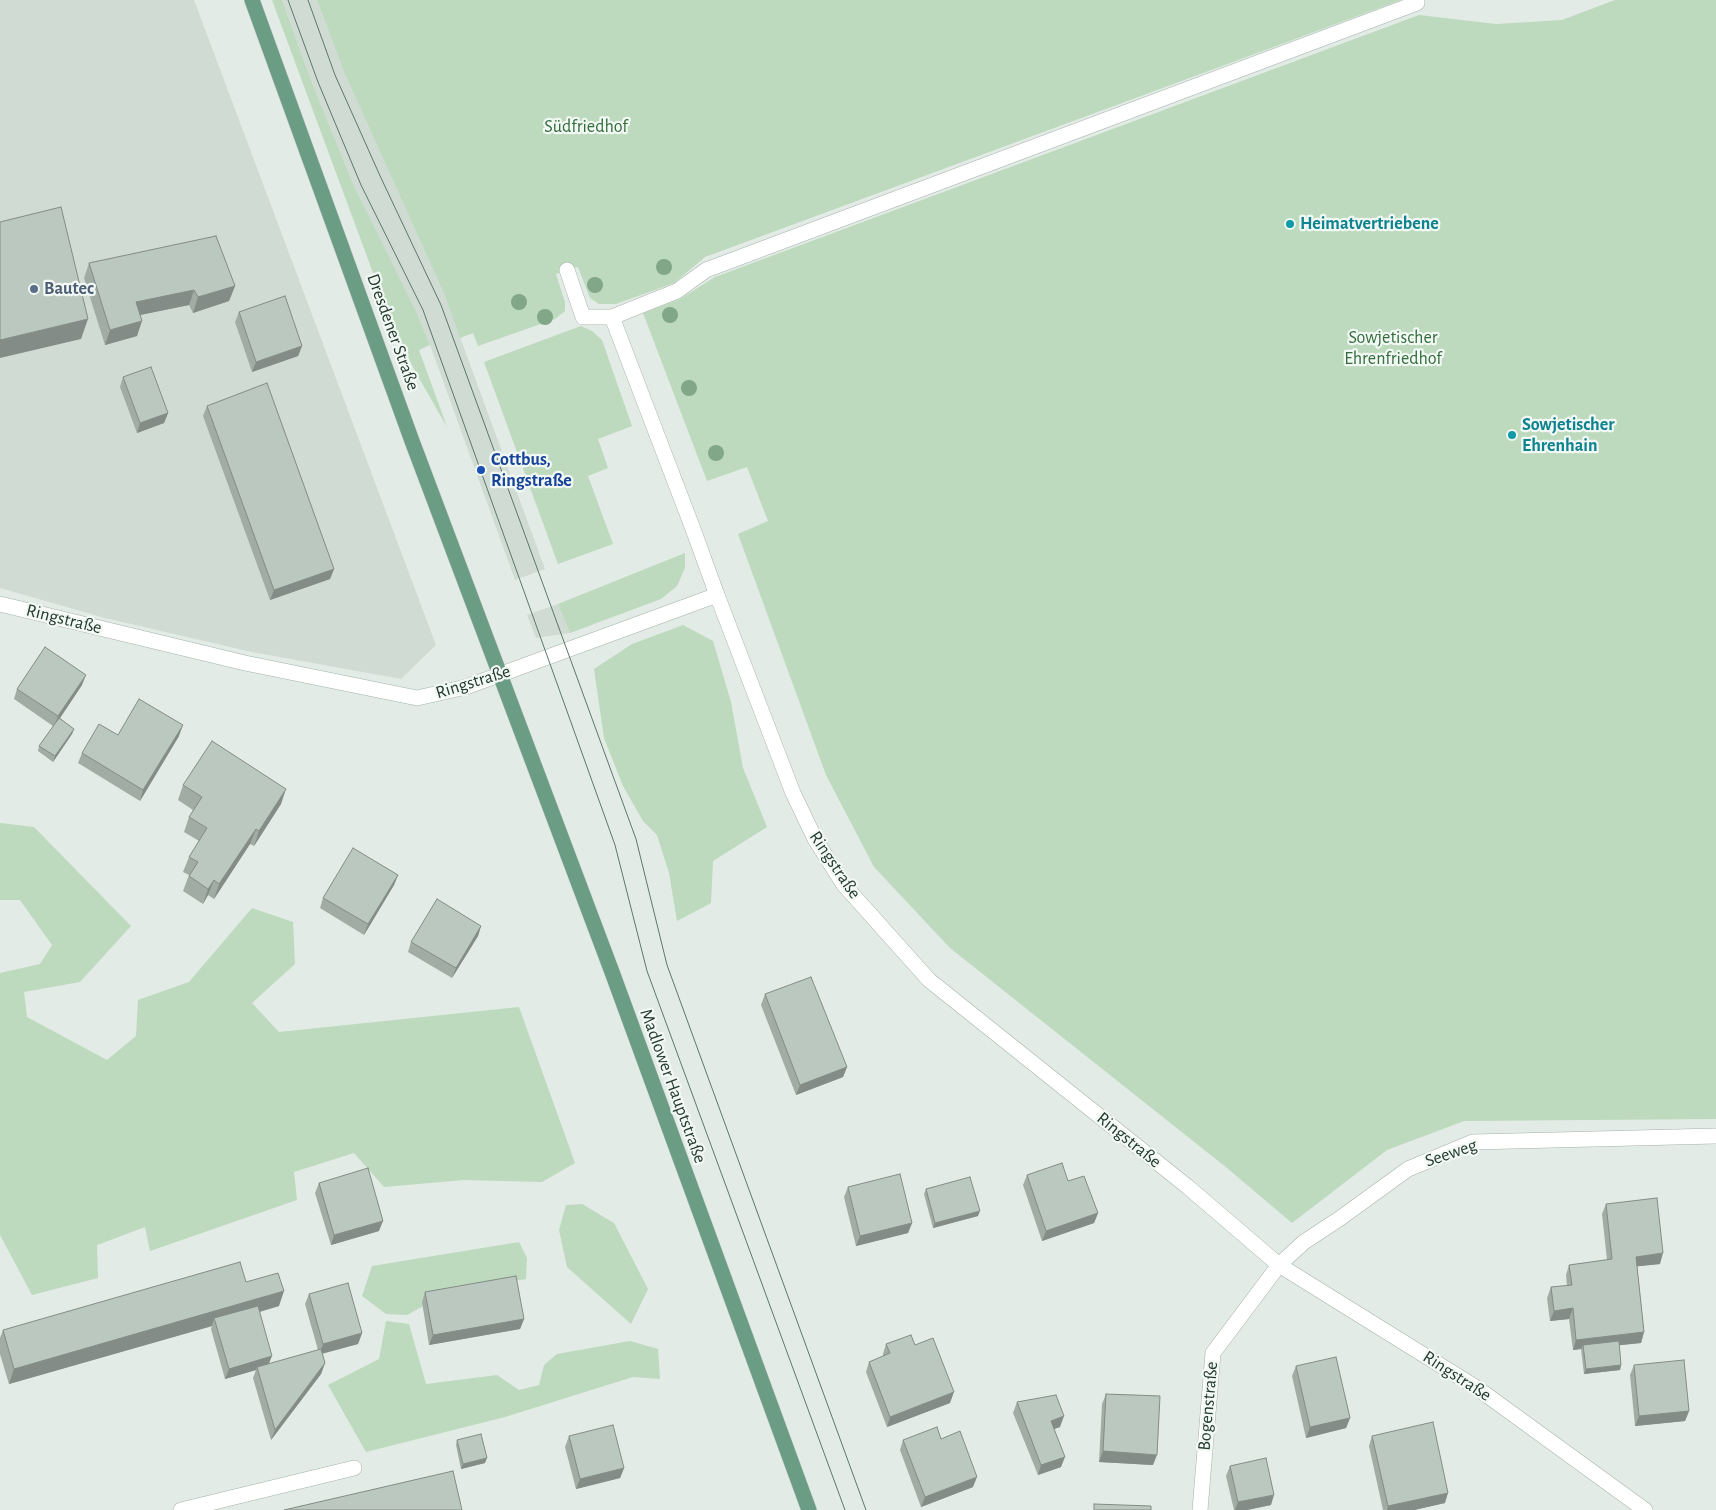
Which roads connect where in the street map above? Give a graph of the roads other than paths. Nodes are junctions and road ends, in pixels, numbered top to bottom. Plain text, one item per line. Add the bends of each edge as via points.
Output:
1 (252, 0) edge
2 (1417, 3) dead end
3 (568, 270) dead end
4 (612, 317) junction
5 (717, 595) junction
6 (0, 604) edge
7 (500, 676) junction
8 (1716, 1136) edge
9 (1279, 1265) junction
10 (354, 1468) dead end
11 (181, 1510) edge
12 (809, 1510) edge
13 (1200, 1510) edge
14 (1645, 1510) edge

1 - 7 main road, Dresdener Straße
2 - 4 street via 706,270 677,291
3 - 4 street via 583,318
4 - 5 street
5 - 7 street, Ringstraße
5 - 9 street, Ringstraße via 792,793 815,840 844,884 929,980
6 - 7 street, Ringstraße via 245,663 417,698
7 - 12 main road, Madlower Hauptstraße
8 - 9 street, Seeweg via 1473,1142 1408,1169 1304,1242
9 - 13 street, Bogenstraße via 1213,1353
9 - 14 street, Ringstraße via 1477,1388
10 - 11 street

